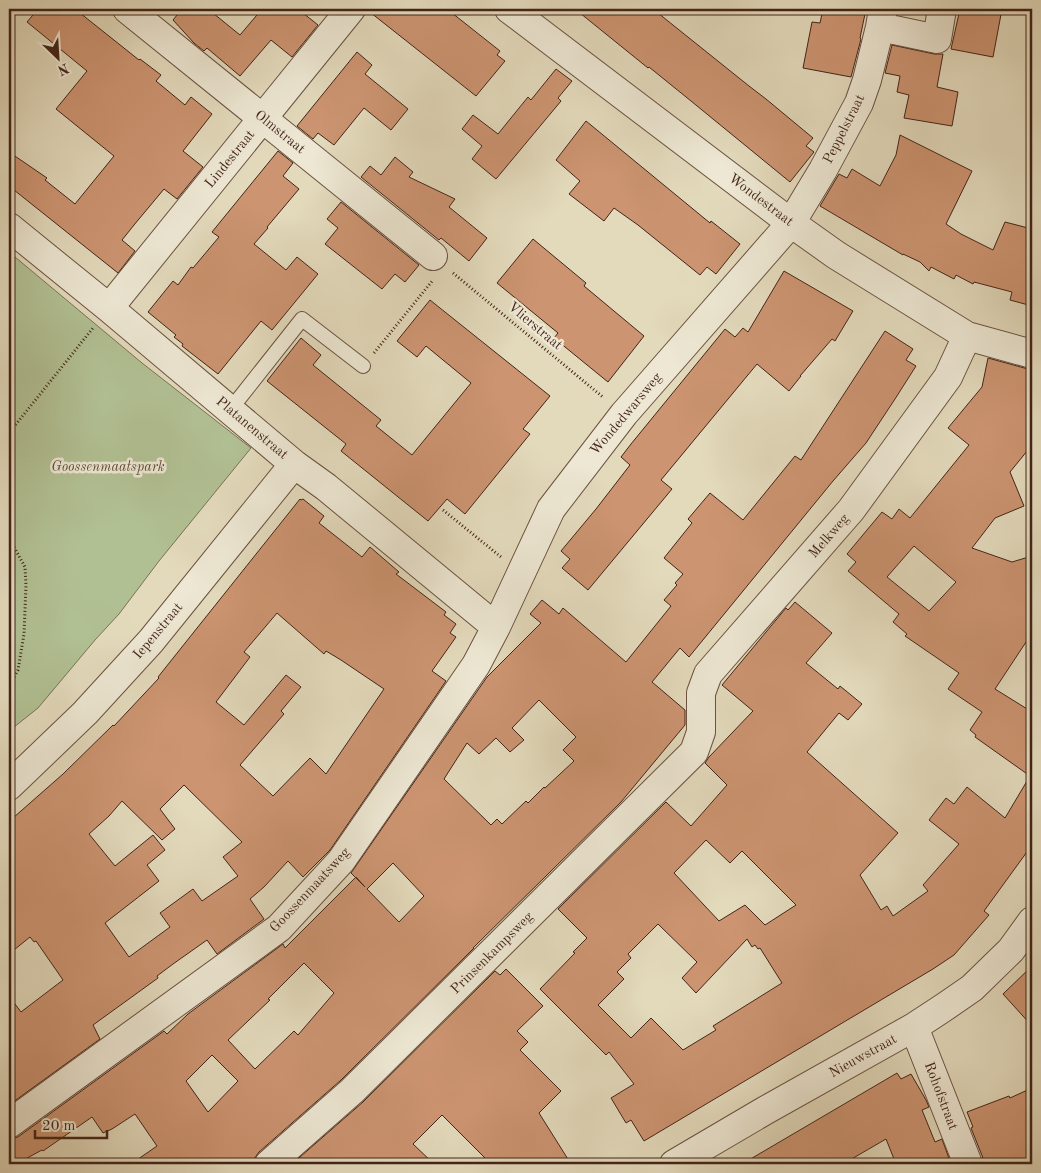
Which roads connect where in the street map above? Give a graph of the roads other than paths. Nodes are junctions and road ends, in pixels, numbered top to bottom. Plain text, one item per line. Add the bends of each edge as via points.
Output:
1 (127, 9) edge
2 (351, 9) edge
3 (509, 9) edge
4 (942, 9) edge
5 (881, 18) edge
6 (263, 118) junction
7 (791, 223) junction
8 (9, 227) edge
9 (439, 261) road end
10 (109, 308) junction
11 (967, 336) junction
12 (1032, 354) edge
13 (363, 366) road end
14 (230, 410) junction
15 (294, 464) junction
16 (496, 628) junction
17 (701, 732) joint
18 (9, 786) edge
19 (1032, 922) edge
20 (914, 1027) junction
21 (9, 1124) edge
22 (270, 1164) edge
23 (674, 1164) edge
24 (968, 1164) edge

1 - 6 street, Olmstraat
2 - 6 street, Lindestraat
3 - 7 street, Wondestraat
4 - 5 street, Peppelstraat via 937,39
5 - 7 street, Peppelstraat via 859,103
6 - 9 street, Olmstraat
6 - 10 street, Lindestraat
7 - 11 street, Wondestraat via 836,255
7 - 16 street, Wondedwarsweg via 624,414 550,509
8 - 10 street, Platanenstraat
10 - 14 street, Platanenstraat
11 - 12 street, Wondestraat
11 - 17 street, Melkweg via 948,377 851,510 708,674 700,693
13 - 14 lane via 302,319
14 - 15 street, Platanenstraat
15 - 16 street, Platanenstraat
15 - 18 street, Iepenstraat via 151,641 85,713
16 - 21 street, Goossenmaatsweg via 476,665 341,861 279,928
17 - 22 street, Prinsenkampsweg via 694,752 352,1091
19 - 20 street, Nieuwstraat via 1011,950 972,988
20 - 23 street, Nieuwstraat
20 - 24 street, Rohofstraat

